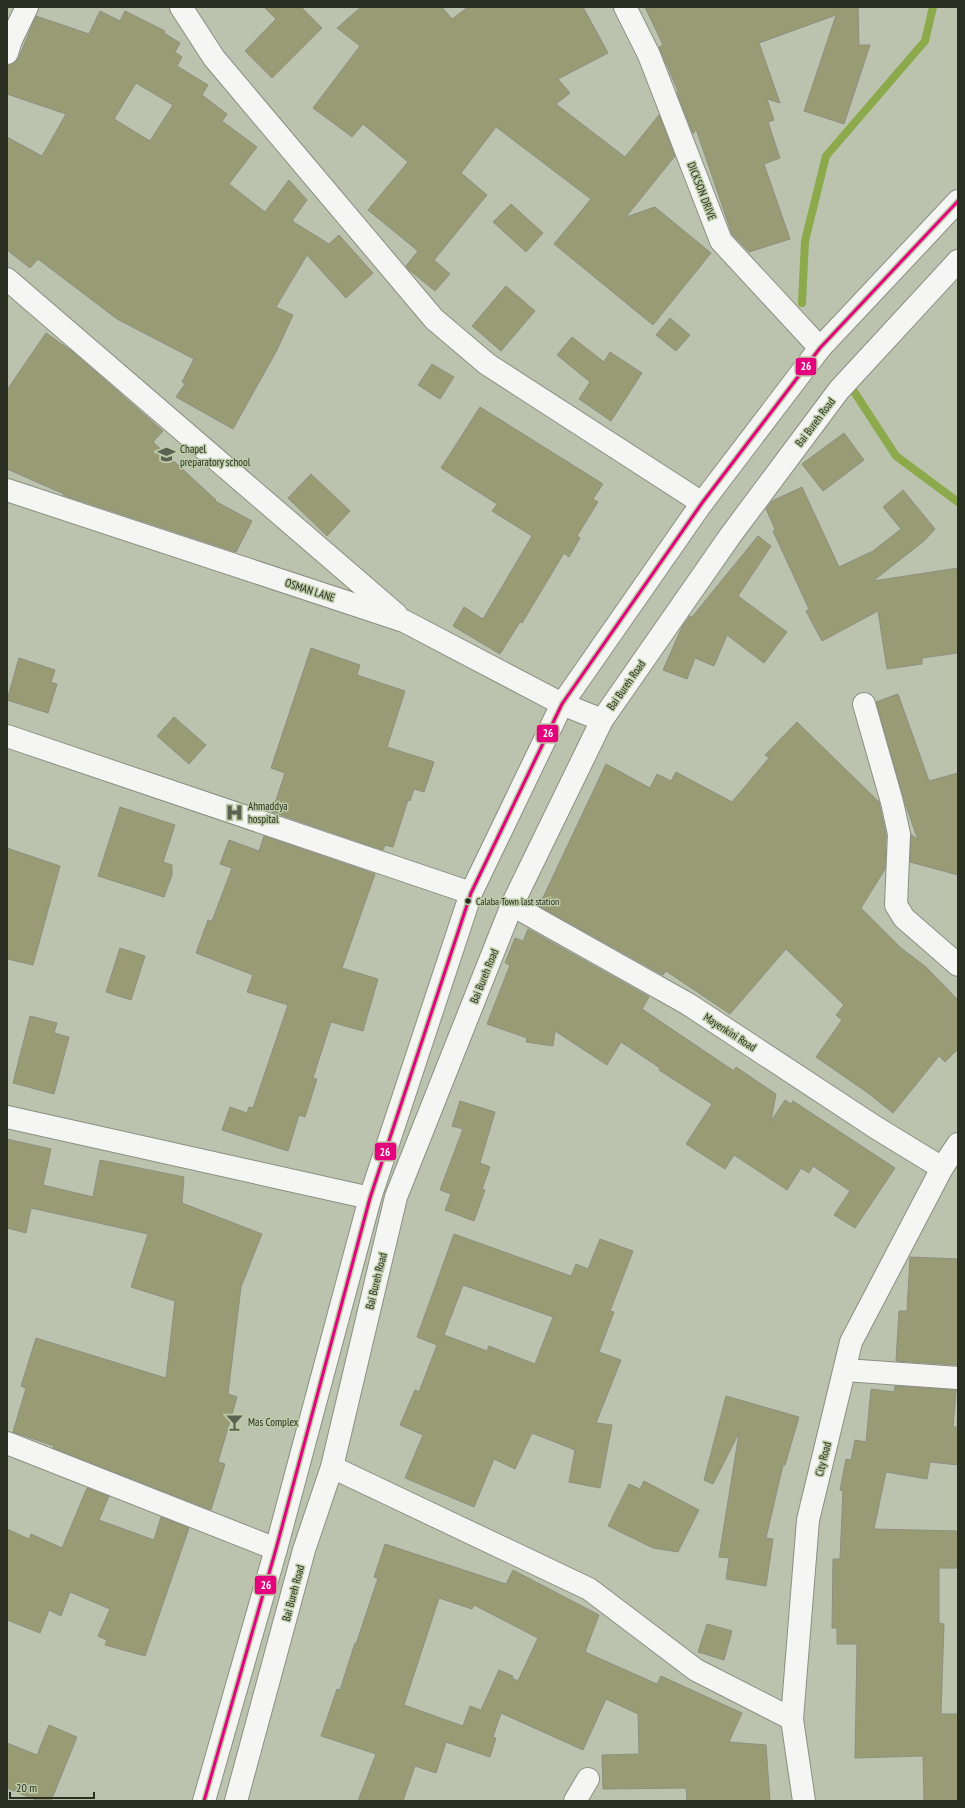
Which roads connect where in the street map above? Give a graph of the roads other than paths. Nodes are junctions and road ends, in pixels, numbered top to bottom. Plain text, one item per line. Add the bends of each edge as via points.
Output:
1 (27, 7) edge
2 (182, 7) edge
3 (625, 7) edge
4 (7, 53) edge
5 (958, 200) edge
6 (958, 261) edge
7 (7, 279) edge
8 (820, 348) junction
9 (7, 490) edge
10 (702, 502) junction
11 (404, 621) junction
12 (562, 704) junction
13 (864, 704) dead end
14 (602, 720) junction
15 (7, 736) edge
16 (470, 893) junction
17 (512, 905) junction
18 (958, 965) edge
19 (7, 1117) edge
20 (958, 1144) edge
21 (942, 1168) junction
22 (370, 1198) junction
23 (845, 1370) junction
24 (958, 1378) edge
25 (7, 1443) edge
26 (332, 1467) junction
27 (276, 1549) junction
28 (792, 1719) junction
29 (588, 1779) dead end
30 (204, 1801) edge
31 (236, 1801) edge
32 (575, 1801) edge
33 (804, 1801) edge

1 - 4 main road
2 - 10 main road via 214,58 434,319 487,364
3 - 8 main road, DICKSON DRIVE via 649,55 721,241
5 - 8 main road
6 - 14 main road, Bai Bureh Road via 839,390 730,536
7 - 11 main road
8 - 10 main road
9 - 11 main road, OSMAN LANE
10 - 12 main road
11 - 12 main road, OSMAN LANE
12 - 14 main road, OSMAN LANE
12 - 16 main road
13 - 18 main road via 899,834 896,905 904,918
14 - 17 main road, Bai Bureh Road
15 - 16 main road
16 - 22 main road
17 - 21 main road, Mayenkini Road via 688,1004
17 - 26 main road, Bai Bureh Road via 396,1197
19 - 22 main road
20 - 21 main road, City Road
21 - 23 main road, City Road via 851,1342
22 - 27 main road
23 - 24 main road
23 - 28 main road, City Road via 808,1520
25 - 27 main road
26 - 28 main road via 589,1589 696,1670
26 - 31 main road, Bai Bureh Road via 304,1550
27 - 30 main road
28 - 33 main road, City Road
29 - 32 main road

